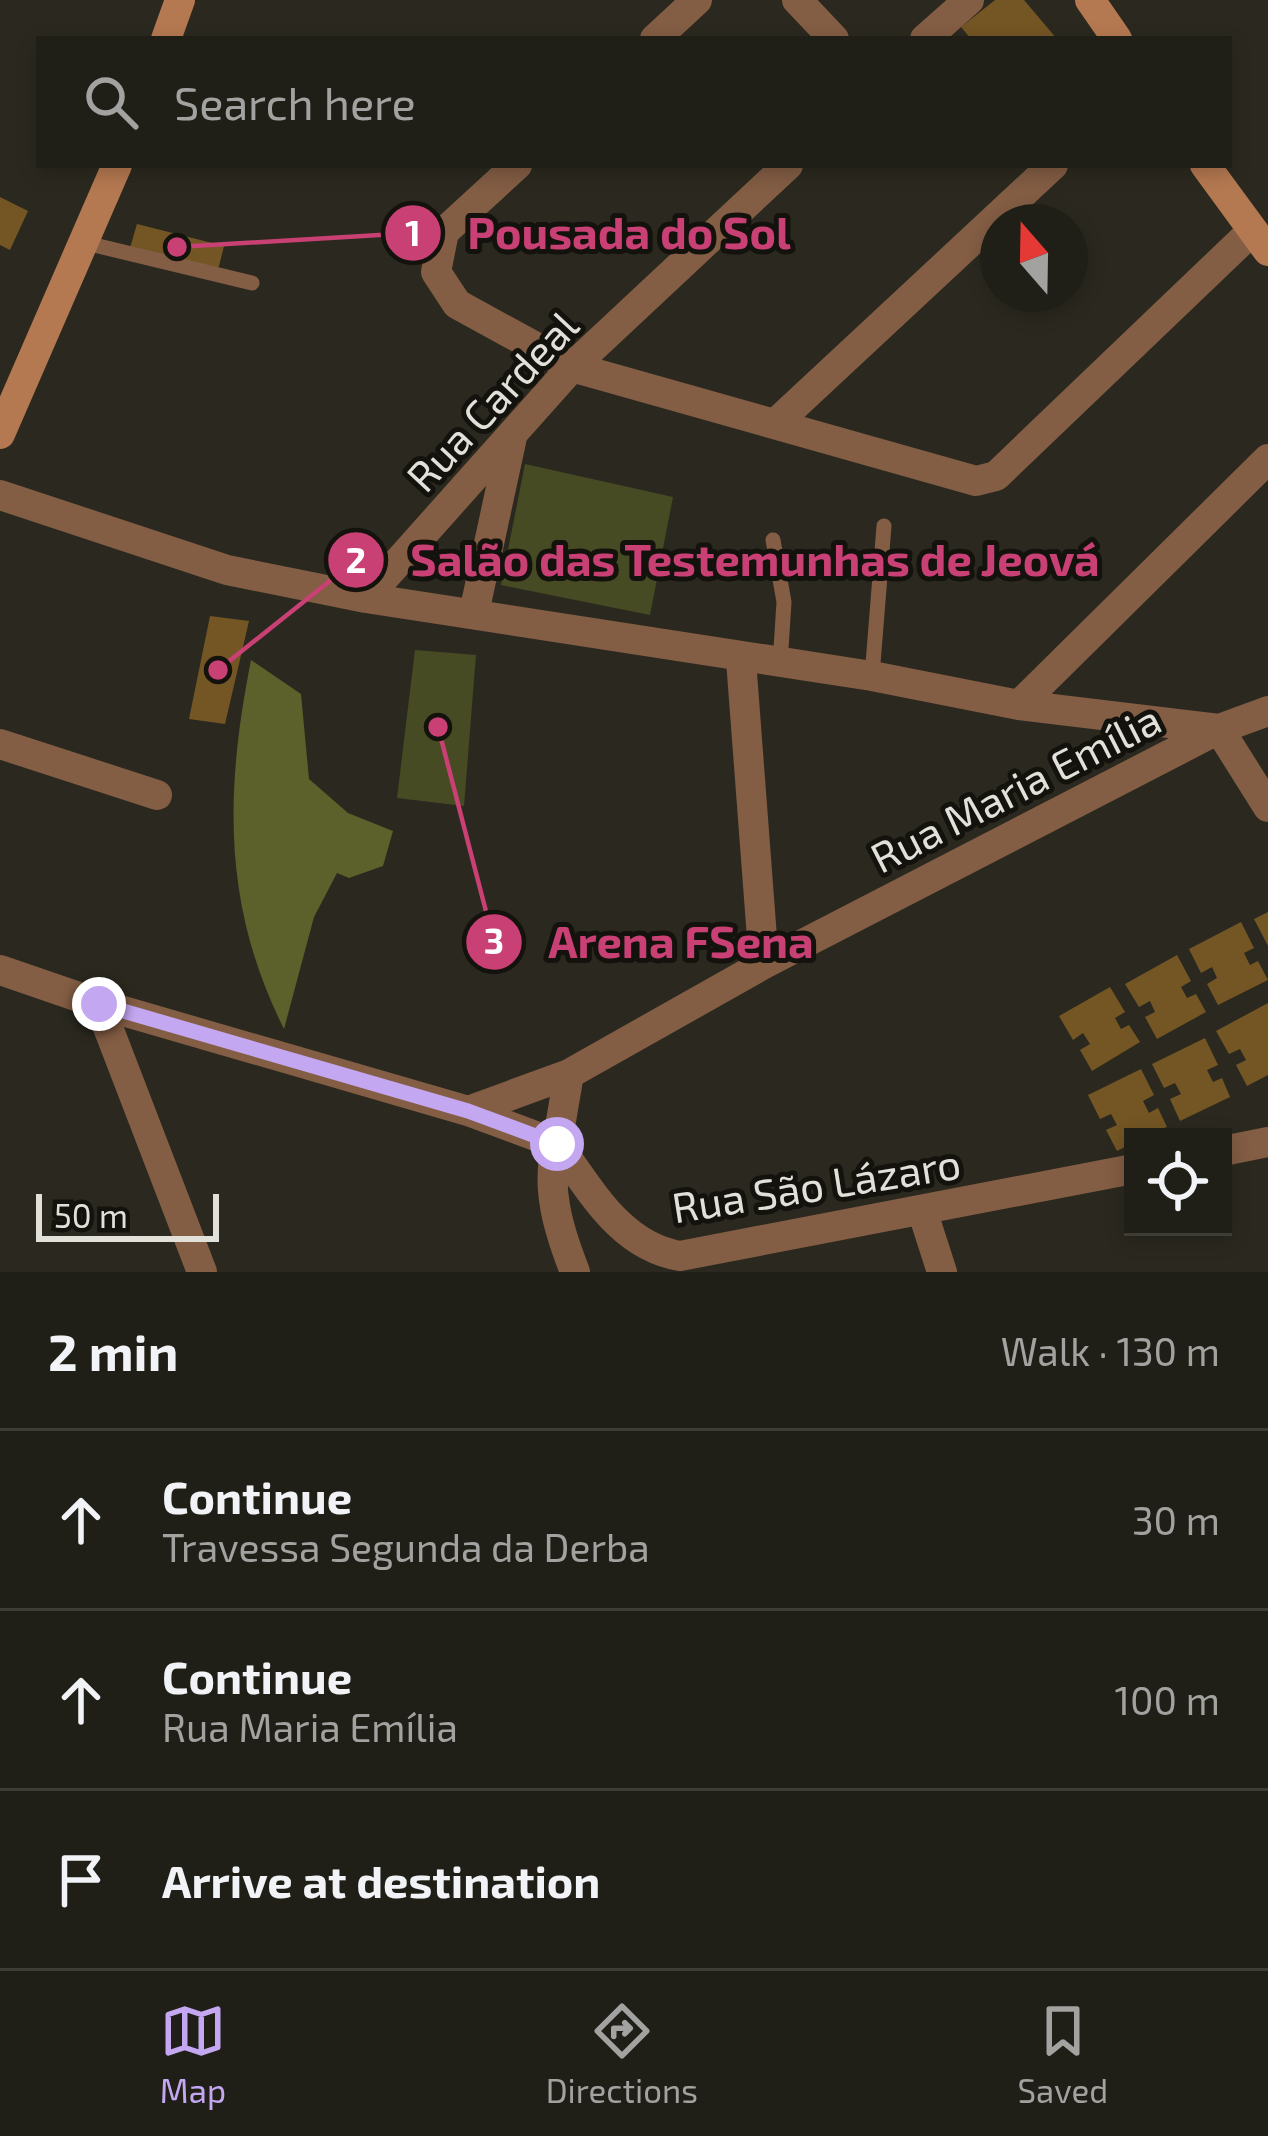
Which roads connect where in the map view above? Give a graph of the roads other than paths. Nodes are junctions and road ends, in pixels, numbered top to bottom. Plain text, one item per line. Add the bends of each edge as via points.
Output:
1 (180, 0) edge
2 (698, 0) edge
3 (796, 0) edge
4 (969, 0) edge
5 (1090, 0) edge
6 (167, 36) edge
7 (658, 36) edge
8 (831, 36) edge
9 (928, 36) edge
10 (1115, 36) edge
11 (116, 168) edge
12 (514, 168) edge
13 (785, 168) edge
14 (1050, 168) edge
15 (1207, 168) edge
16 (1260, 241) edge
17 (86, 243) junction
18 (252, 283) dead end
19 (572, 367) junction
20 (776, 423) junction
21 (0, 434) edge
22 (512, 436) junction
23 (1268, 459) edge
24 (0, 495) edge
25 (884, 526) dead end
26 (773, 540) dead end
27 (366, 598) junction
28 (474, 613) junction
29 (741, 660) junction
30 (780, 664) junction
31 (872, 676) junction
32 (1019, 705) junction
33 (1268, 712) edge
34 (1220, 729) junction
35 (0, 744) edge
36 (157, 795) dead end
37 (1268, 807) edge
38 (764, 964) junction
39 (0, 970) edge
40 (99, 1004) junction
41 (569, 1074) junction
42 (468, 1111) junction
43 (1268, 1142) edge
44 (557, 1144) junction
45 (1232, 1149) edge
46 (1124, 1171) edge
47 (923, 1213) junction
48 (202, 1272) edge
49 (575, 1272) edge
50 (942, 1272) edge

1 - 6 street
2 - 7 street
3 - 8 street
4 - 9 street
5 - 10 street
11 - 17 street
12 - 19 street via 444,232 436,272 457,304
13 - 19 street, Rua Cardeal
14 - 20 street
15 - 16 street
16 - 20 street via 986,480
17 - 18 lane
17 - 21 street
19 - 20 street
19 - 22 street, Rua Cardeal
22 - 27 street, Rua Cardeal
22 - 28 street
23 - 32 street
24 - 27 street via 227,570
25 - 31 lane
26 - 30 lane via 784,602
27 - 28 street
28 - 29 street
29 - 30 street
29 - 38 street
30 - 31 street
31 - 32 street
32 - 34 street
33 - 34 street, Rua Maria Emília
34 - 37 street
34 - 38 street, Rua Maria Emília
35 - 36 street
38 - 41 street, Rua Maria Emília
39 - 40 street
40 - 42 street
40 - 48 street
41 - 42 street, Rua Maria Emília
41 - 44 street
42 - 44 street
43 - 45 street
44 - 47 street, Rua São Lázaro via 617,1224 650,1250 680,1256
44 - 49 street via 555,1209
46 - 47 street, Rua São Lázaro
47 - 50 street

